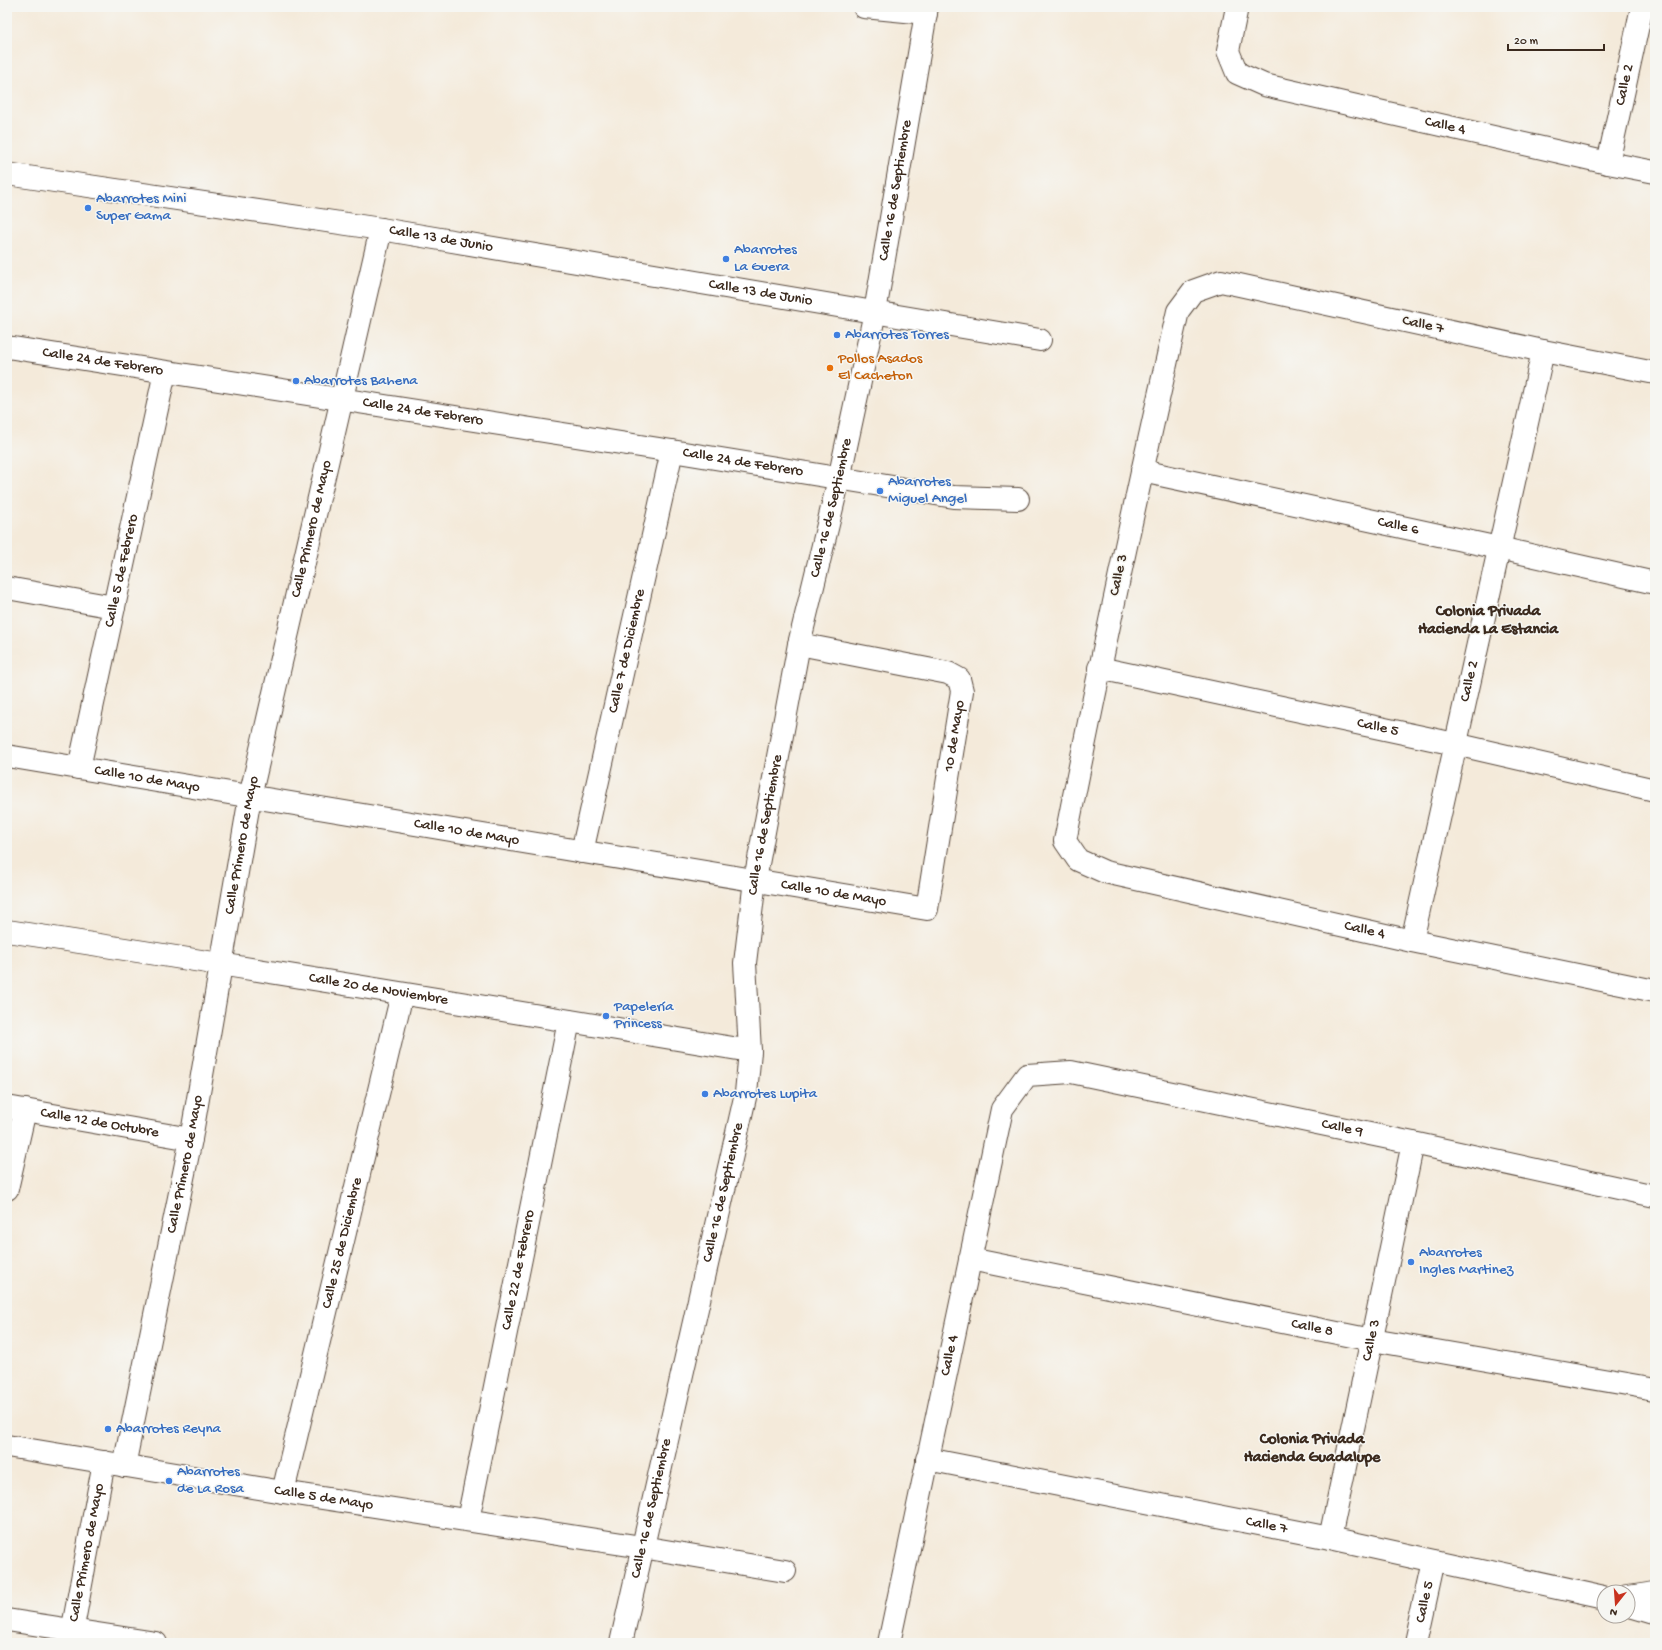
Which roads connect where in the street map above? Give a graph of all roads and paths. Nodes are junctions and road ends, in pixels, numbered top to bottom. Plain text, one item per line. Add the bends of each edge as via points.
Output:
1 (864, 7) edge
2 (1237, 7) edge
3 (1642, 7) edge
4 (926, 10) edge
5 (1608, 163) junction
6 (1655, 172) edge
7 (7, 174) edge
8 (381, 229) junction
9 (1193, 291) joint
10 (875, 312) junction
11 (1040, 340) dead end
12 (7, 347) edge
13 (1542, 351) junction
14 (165, 372) junction
15 (1655, 373) edge
16 (342, 399) junction
17 (672, 451) junction
18 (1142, 471) junction
19 (839, 479) junction
20 (1018, 499) dead end
21 (1499, 548) junction
22 (1655, 583) edge
23 (7, 588) edge
24 (114, 606) junction
25 (799, 644) junction
26 (1099, 668) junction
27 (1455, 744) junction
28 (7, 756) edge
29 (79, 768) junction
30 (1655, 790) edge
31 (250, 797) junction
32 (582, 852) junction
33 (1078, 860) joint
34 (755, 880) junction
35 (927, 909) joint
36 (7, 931) edge
37 (1412, 941) junction
38 (221, 963) junction
39 (1655, 991) edge
40 (402, 994) junction
41 (569, 1021) junction
42 (750, 1050) junction
43 (1028, 1075) joint
44 (16, 1108) edge
45 (191, 1139) junction
46 (1413, 1143) junction
47 (7, 1189) edge
48 (1655, 1196) edge
49 (970, 1259) junction
50 (1372, 1340) junction
51 (1655, 1389) edge
52 (7, 1446) edge
53 (927, 1459) junction
54 (114, 1464) junction
55 (283, 1492) junction
56 (468, 1520) junction
57 (1330, 1538) junction
58 (642, 1547) junction
59 (1434, 1561) junction
60 (785, 1571) dead end
61 (1655, 1593) edge
62 (1596, 1596) edge
63 (1636, 1596) edge
64 (1636, 1607) edge
65 (1655, 1613) edge
66 (7, 1620) edge
67 (71, 1637) edge
68 (156, 1643) edge
69 (621, 1643) edge
70 (889, 1643) edge
71 (1416, 1643) edge

1 - 4 street
2 - 5 street, Calle 4 via 1228,51 1238,73 1264,85
3 - 5 street, Calle 2
4 - 10 street, Calle 16 de Septiembre
5 - 6 street, Calle 4
7 - 8 street, Calle 13 de Junio
8 - 10 street, Calle 13 de Junio
8 - 16 street, Calle Primero de Mayo
9 - 13 street, Calle 7 via 1221,281
9 - 18 street, Calle 3 via 1178,311
10 - 11 street, Calle 13 de Junio
10 - 19 street, Calle 16 de Septiembre
12 - 14 street, Calle 24 de Febrero
13 - 15 street, Calle 7
13 - 21 street, Calle 2
14 - 16 street, Calle 24 de Febrero
14 - 24 street, Calle 5 de Febrero
16 - 17 street, Calle 24 de Febrero
16 - 31 street, Calle Primero de Mayo
17 - 19 street, Calle 24 de Febrero
17 - 32 street, Calle 7 de Diciembre
18 - 21 street, Calle 6
18 - 26 street, Calle 3
19 - 20 street, Calle 24 de Febrero via 954,497
19 - 25 street, Calle 16 de Septiembre
21 - 22 street, Calle 6
21 - 27 street, Calle 2
23 - 24 street
24 - 29 street, Calle 5 de Febrero
25 - 34 street, Calle 16 de Septiembre
25 - 35 street, 10 de Mayo via 948,673 959,679 962,691
26 - 27 street, Calle 5
26 - 33 street, Calle 3 via 1065,841
27 - 30 street, Calle 5
27 - 37 street, Calle 2
28 - 29 street, Calle 10 de Mayo
29 - 31 street, Calle 10 de Mayo
31 - 32 street, Calle 10 de Mayo
31 - 38 street, Calle Primero de Mayo
32 - 34 street, Calle 10 de Mayo
33 - 37 street, Calle 4 via 1105,872
34 - 35 street, Calle 10 de Mayo
34 - 42 street, Calle 16 de Septiembre via 745,963
36 - 38 street, Calle 20 de Noviembre
37 - 39 street, Calle 4
38 - 40 street, Calle 20 de Noviembre
38 - 45 street, Calle Primero de Mayo
40 - 41 street, Calle 20 de Noviembre
40 - 55 street, Calle 25 de Diciembre
41 - 42 street, Calle 20 de Noviembre
41 - 56 street, Calle 22 de Febrero
42 - 58 street, Calle 16 de Septiembre via 746,1094
43 - 46 street, Calle 9 via 1071,1072
43 - 49 street, Calle 4 via 1002,1109
44 - 45 street, Calle 12 de Octubre
44 - 47 street
45 - 54 street, Calle Primero de Mayo
46 - 48 street, Calle 9
46 - 50 street, Calle 3
49 - 50 street, Calle 8
49 - 53 street, Calle 4
50 - 51 street, Calle 8
50 - 57 street, Calle 3
52 - 54 street, Calle 5 de Mayo
53 - 57 street, Calle 7
53 - 70 street, Calle 4
54 - 55 street, Calle 5 de Mayo
54 - 67 street, Calle Primero de Mayo
55 - 56 street, Calle 5 de Mayo
56 - 58 street, Calle 5 de Mayo
57 - 59 street, Calle 7
58 - 60 street, Calle 5 de Mayo
58 - 69 street, Calle 16 de Septiembre
59 - 62 street, Calle 7
59 - 71 street, Calle 5
61 - 63 street
64 - 65 street
66 - 67 street
67 - 68 street

